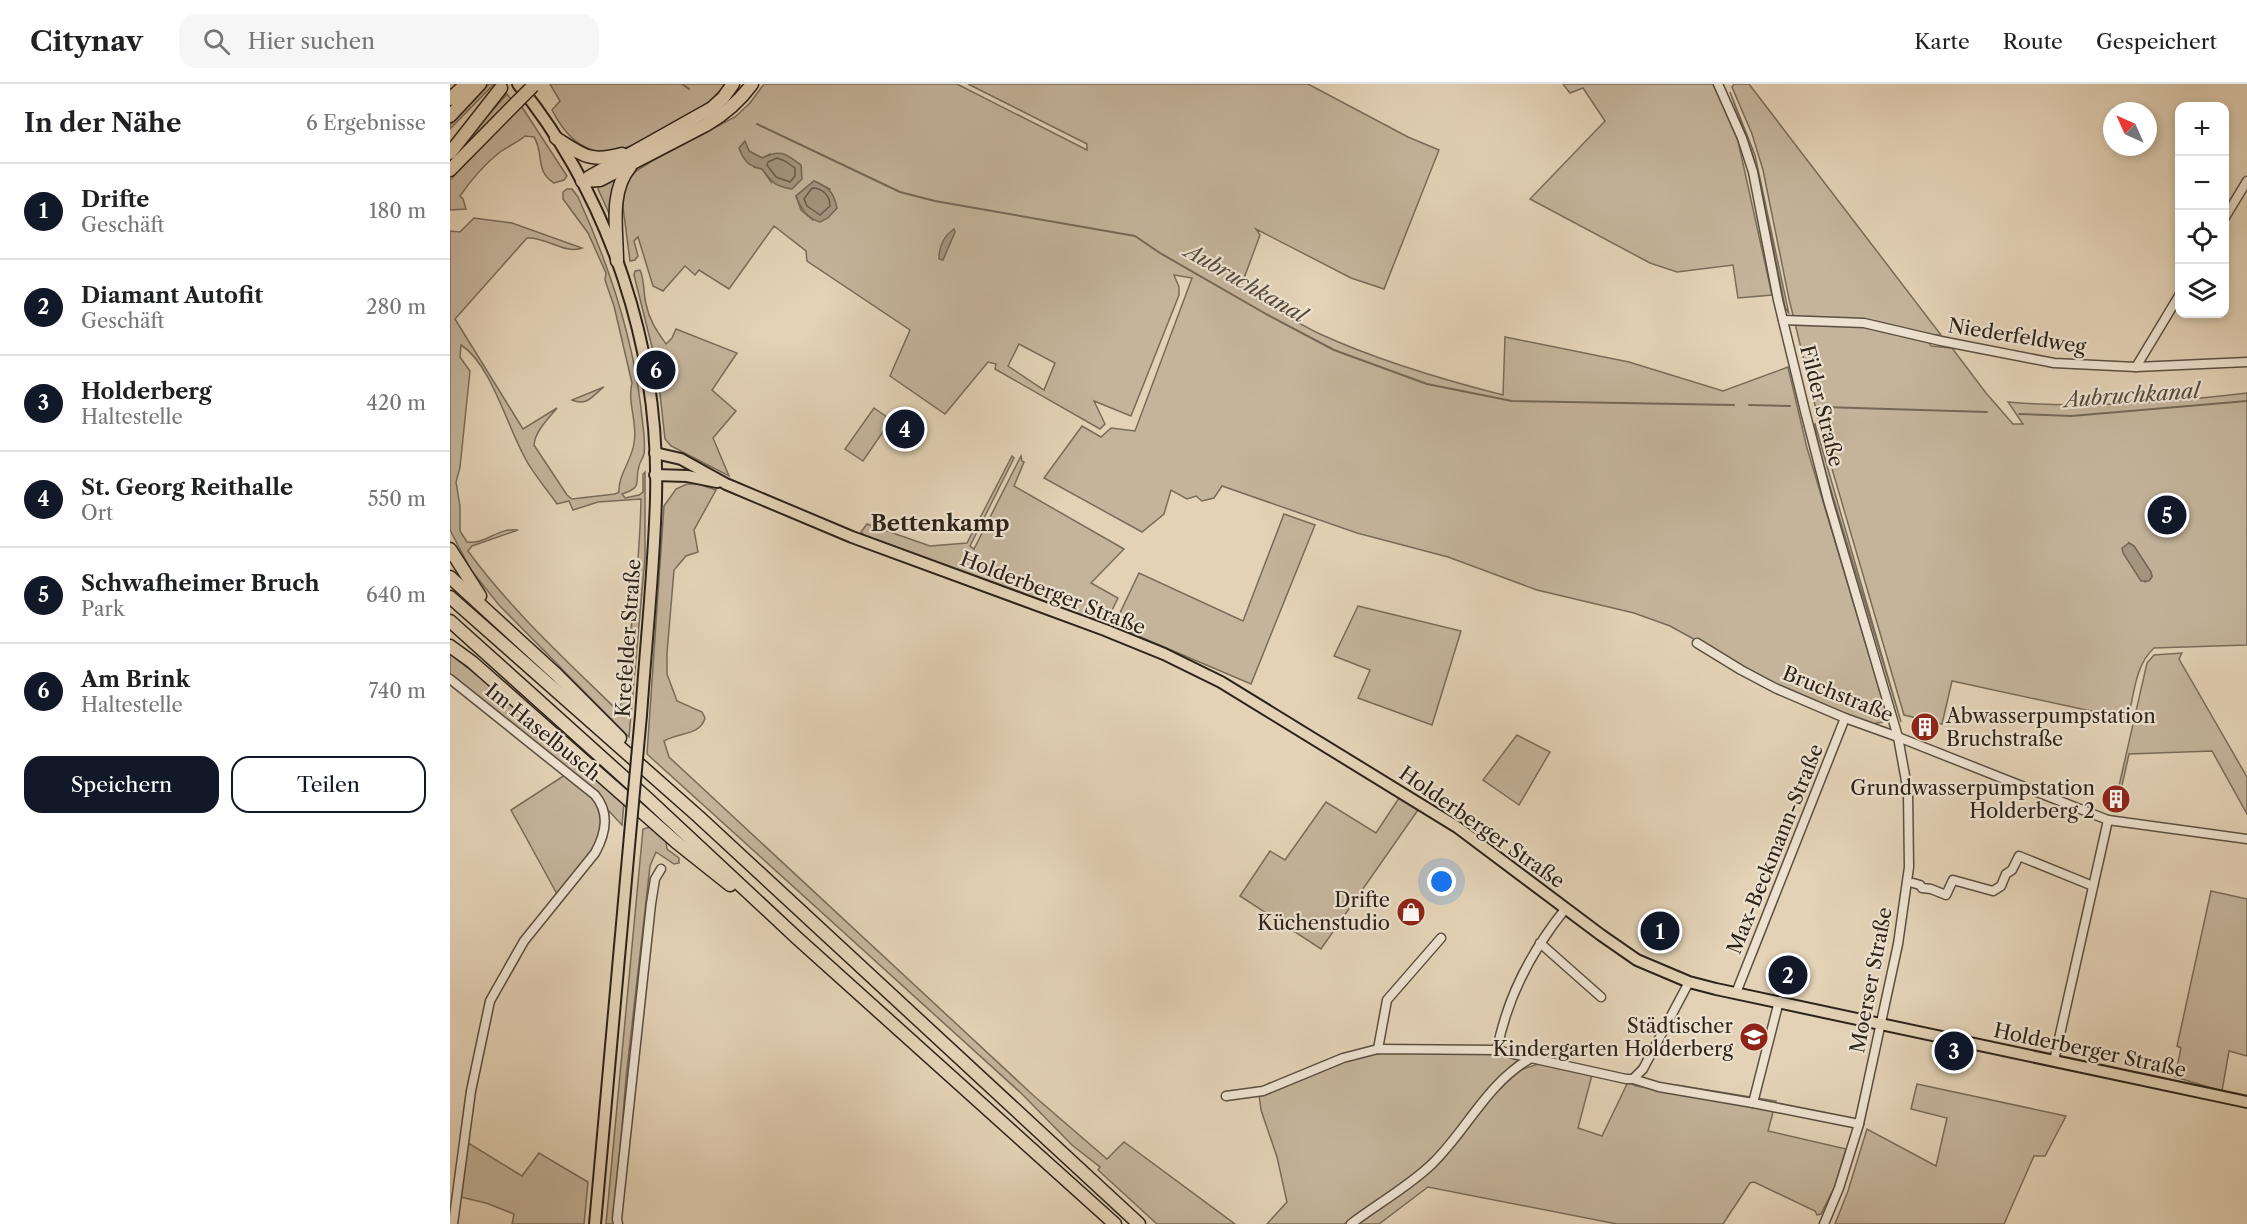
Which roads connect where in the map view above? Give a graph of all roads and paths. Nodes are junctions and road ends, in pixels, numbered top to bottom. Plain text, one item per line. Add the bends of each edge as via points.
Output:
1 (466, 84) edge
2 (480, 84) edge
3 (518, 84) edge
4 (535, 84) edge
5 (733, 84) edge
6 (752, 84) edge
7 (503, 86) edge
8 (1721, 86) edge
9 (450, 99) edge
10 (450, 116) edge
11 (556, 138) junction
12 (450, 141) edge
13 (641, 149) junction
14 (450, 153) edge
15 (634, 163) junction
16 (451, 170) edge
17 (582, 181) junction
18 (2247, 182) edge
19 (2229, 211) edge
20 (617, 261) junction
21 (2175, 302) edge
22 (1783, 320) junction
23 (2247, 362) edge
24 (2136, 367) junction
25 (655, 453) junction
26 (656, 475) junction
27 (726, 484) junction
28 (450, 549) edge
29 (450, 577) edge
30 (450, 597) edge
31 (450, 621) edge
32 (1697, 643) dead end
33 (450, 646) edge
34 (556, 674) junction
35 (450, 679) edge
36 (1845, 718) junction
37 (1898, 736) junction
38 (699, 817) junction
39 (2108, 820) junction
40 (2247, 839) edge
41 (661, 869) dead end
42 (1913, 883) dead end
43 (2093, 886) junction
44 (1566, 908) junction
45 (797, 938) junction
46 (1441, 938) dead end
47 (1540, 943) junction
48 (1689, 981) junction
49 (1736, 993) junction
50 (1601, 998) dead end
51 (1779, 1001) junction
52 (1880, 1025) junction
53 (1378, 1049) junction
54 (1497, 1050) junction
55 (1531, 1058) junction
56 (2054, 1061) junction
57 (1633, 1078) junction
58 (1226, 1096) dead end
59 (2247, 1102) edge
60 (1753, 1103) junction
61 (1858, 1124) junction
62 (453, 1224) edge
63 (595, 1224) edge
64 (618, 1224) edge
65 (1115, 1224) edge
66 (1139, 1224) edge
67 (1351, 1224) edge
68 (1824, 1224) edge

1 - 9 highway
2 - 10 highway
3 - 11 main road, Krefelder Straße
4 - 16 highway, bridge
5 - 13 highway via 712,108
6 - 15 highway via 723,115
7 - 12 highway
7 - 14 highway
8 - 22 street, Filder Straße via 1753,172
11 - 13 highway via 599,159
11 - 17 main road, Krefelder Straße
13 - 17 highway
15 - 17 highway via 600,180
15 - 20 highway via 621,180 616,197
17 - 20 main road, Krefelder Straße
18 - 19 street
20 - 25 main road, Krefelder Straße via 638,329
21 - 24 street
22 - 24 street, Niederfeldweg via 1863,323 2054,363
22 - 37 street, Filder Straße via 1828,500
23 - 24 street, Niederfeldweg
25 - 26 main road, Krefelder Straße
25 - 27 main road, Holderberger Straße via 681,459
26 - 27 main road, Holderberger Straße
26 - 63 main road, Krefelder Straße, bridge via 651,585
27 - 44 main road, Holderberger Straße via 852,537 1105,630 1221,682 1457,827
28 - 34 highway via 475,591
29 - 34 highway
30 - 38 highway
31 - 45 highway
32 - 36 street, Bruchstraße via 1774,688
33 - 45 highway via 676,842 774,924
34 - 38 highway
35 - 62 street, Im Haselbusch via 595,795 602,803 605,826 596,853 524,940 490,1001 471,1091
36 - 37 street, Bruchstraße
36 - 49 street, Max-Beckmann-Straße
37 - 39 street, Bruchstraße
37 - 52 street, Moerser Straße via 1908,792 1909,867 1898,944
38 - 66 highway
39 - 40 street, Bruchstraße
39 - 43 street
41 - 64 street via 655,879 648,923
42 - 43 street via 1946,895 1953,880 1993,891 2013,870 2019,856
43 - 56 street
44 - 47 street
44 - 48 main road, Holderberger Straße via 1637,960
45 - 65 highway
46 - 53 street via 1387,1000
47 - 50 street
47 - 54 street via 1507,1008
48 - 49 main road, Holderberger Straße
48 - 57 street via 1643,1069
49 - 51 main road, Holderberger Straße
51 - 52 main road, Holderberger Straße
51 - 60 street
52 - 56 main road, Holderberger Straße
52 - 61 street, Moerser Straße
53 - 54 street
53 - 58 street via 1343,1058 1263,1091
54 - 55 street
55 - 57 street
55 - 67 street via 1493,1087 1431,1165
56 - 59 main road, Holderberger Straße
57 - 60 street via 1659,1087
60 - 61 street
61 - 68 street, Moerser Straße

